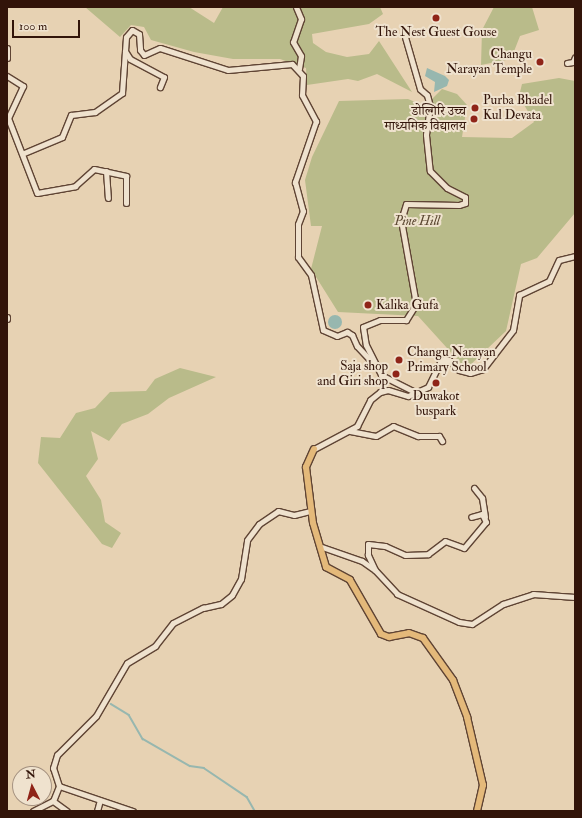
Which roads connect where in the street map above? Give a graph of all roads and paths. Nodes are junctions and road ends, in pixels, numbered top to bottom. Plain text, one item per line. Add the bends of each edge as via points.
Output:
1 (296, 7) edge
2 (405, 36) dead end
3 (7, 48) edge
4 (125, 51) junction
5 (575, 57) edge
6 (7, 58) edge
7 (568, 63) dead end
8 (299, 69) junction
9 (7, 76) edge
10 (160, 87) dead end
11 (24, 153) junction
12 (106, 171) junction
13 (108, 198) dead end
14 (126, 203) dead end
15 (575, 256) edge
16 (380, 371) junction
17 (417, 394) junction
18 (350, 431) junction
19 (442, 441) dead end
20 (314, 449) joint
21 (474, 488) dead end
22 (310, 511) junction
23 (471, 517) dead end
24 (485, 517) junction
25 (322, 547) junction
26 (375, 570) junction
27 (575, 597) edge
28 (59, 786) junction
29 (100, 800) junction
30 (53, 801) junction
31 (122, 809) edge
32 (33, 811) edge
33 (67, 811) edge
34 (97, 811) edge
35 (133, 811) edge
36 (478, 811) edge

1 - 8 street via 301,19 293,42 301,56
2 - 16 street via 420,89 427,96 430,106 426,135 430,171 447,188 464,194 465,203 406,204 401,220 416,304 406,320 380,320 363,327 366,345
3 - 6 street
4 - 8 street via 126,37 132,30 139,34 140,50 144,55 160,48 228,70 276,68 285,64
4 - 10 street via 130,59 164,77
4 - 11 street via 122,93 95,112 71,115 62,137
5 - 7 street via 573,62
8 - 16 street via 303,76 302,95 316,121 295,182 303,211 297,237 301,264 311,275 323,330 337,336 347,332 352,335 357,346
9 - 11 street via 23,86 8,118
11 - 12 street via 37,193 41,195 75,186 94,169
12 - 13 street
12 - 14 street via 126,176
15 - 17 street via 559,260 549,281 520,295 513,330 483,369 470,373 459,370 449,360 441,360 428,387
16 - 17 street via 381,375
17 - 18 street via 402,396 388,390 370,400 357,426
18 - 19 street via 376,436 396,427 418,436 439,436
18 - 20 street
20 - 22 main road via 306,467
21 - 24 street via 482,498
22 - 25 main road
22 - 28 street via 294,516 278,511 258,524 248,540 241,579 232,595 221,604 178,620 155,646 127,663 99,711 57,755 53,768
23 - 24 street
24 - 26 street via 484,526 464,548 445,541 428,554 405,555 384,546 368,544 368,555
25 - 26 street
25 - 36 main road via 326,567 350,580 381,634 389,637 409,633 423,638 453,680 467,717 483,785
26 - 27 street via 397,594 416,604 472,624 517,598 550,593
28 - 29 street
28 - 30 street
29 - 31 street
29 - 34 street
30 - 32 street
30 - 33 street
31 - 35 street

